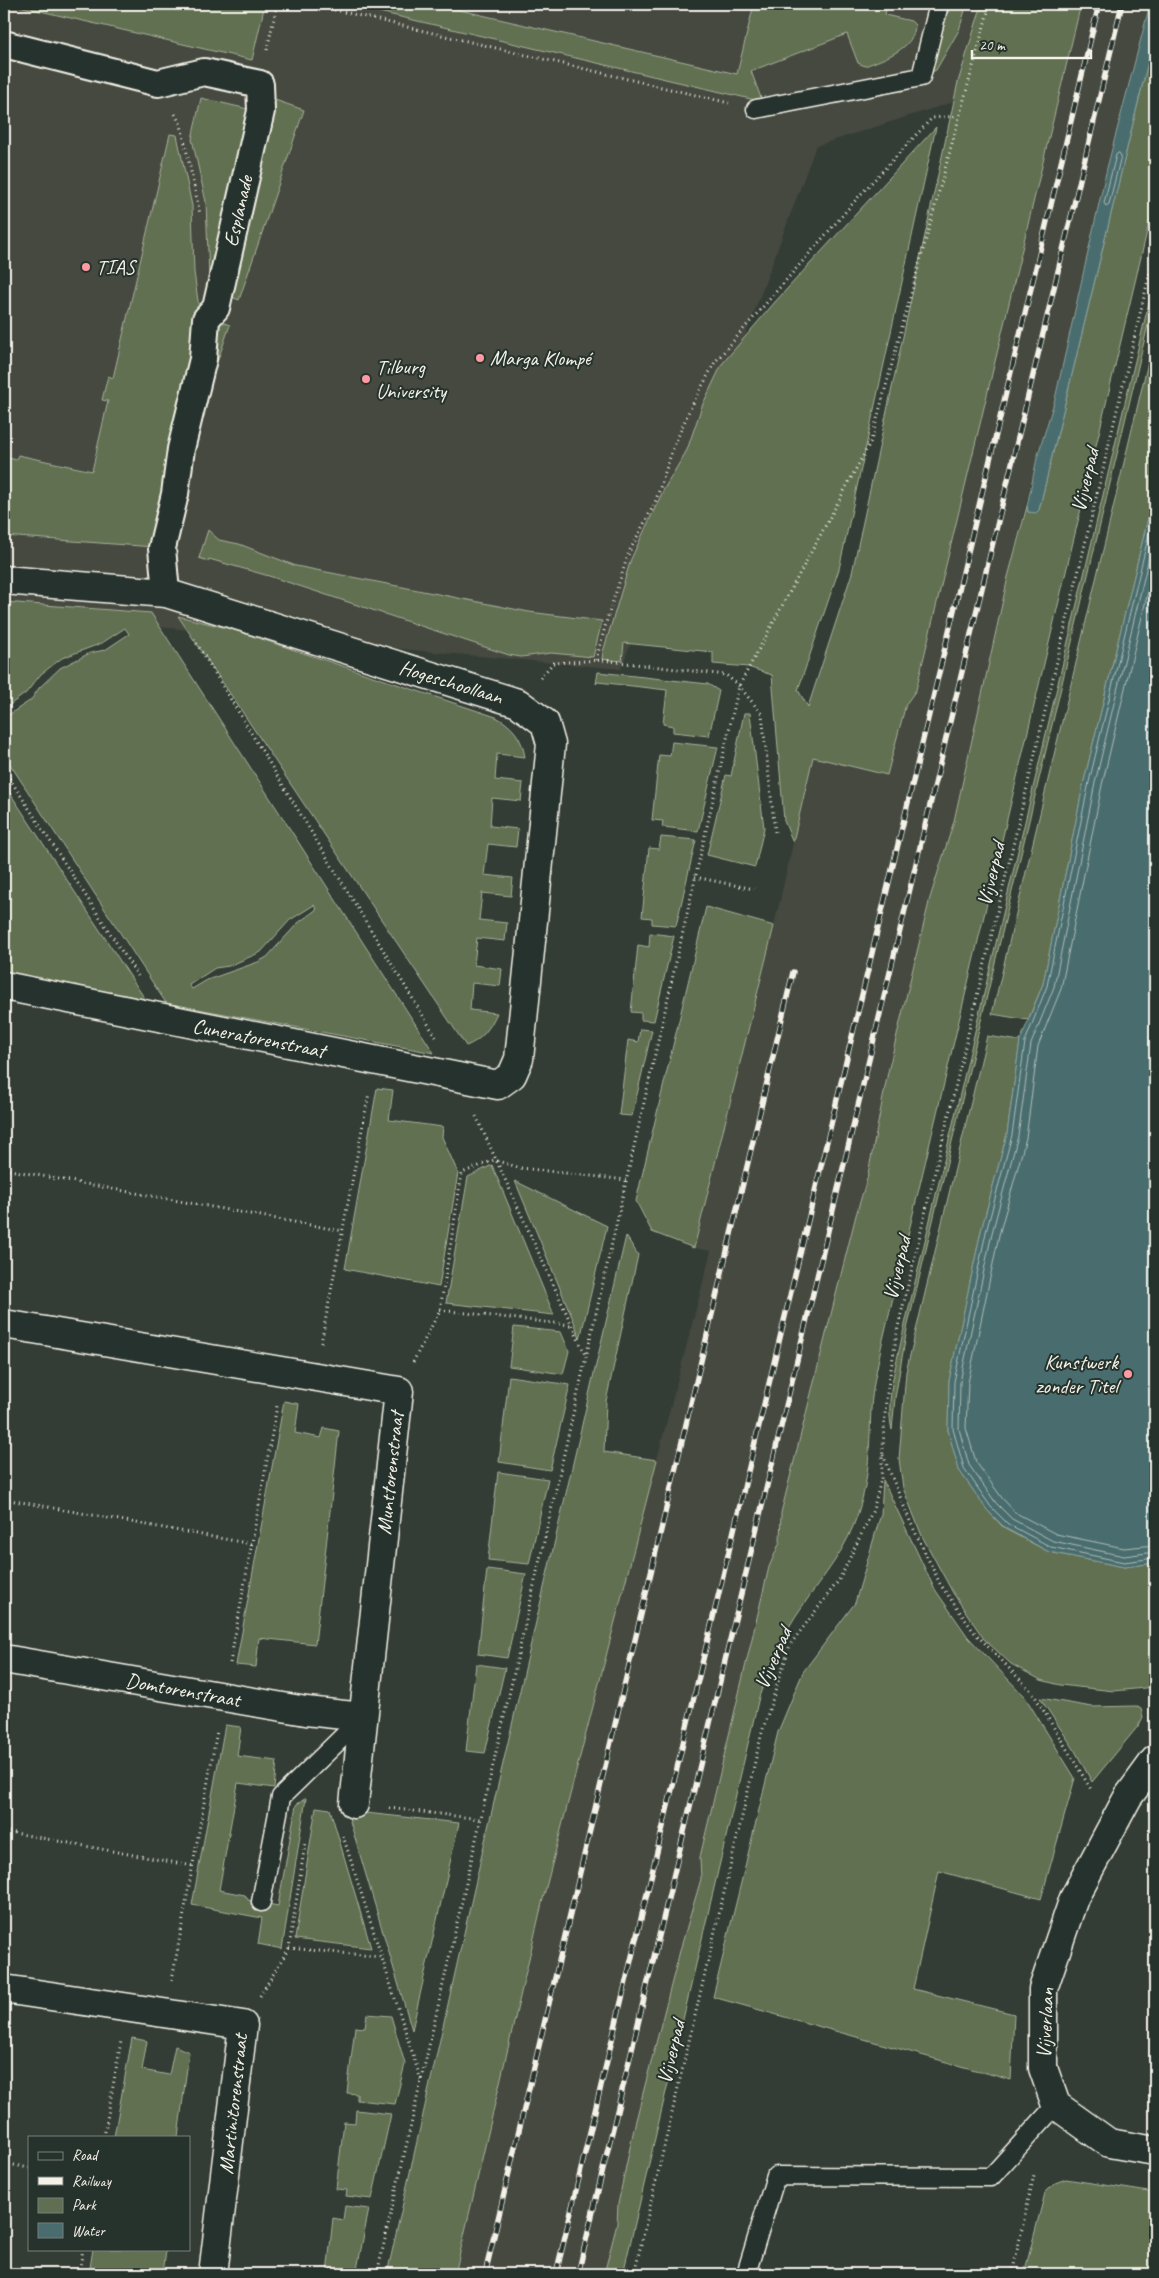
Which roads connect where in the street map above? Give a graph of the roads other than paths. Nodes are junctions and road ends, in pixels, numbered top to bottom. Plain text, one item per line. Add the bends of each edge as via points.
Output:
1 (939, 4) edge
2 (4, 44) edge
3 (756, 109) road end
4 (4, 580) edge
5 (166, 593) junction
6 (4, 986) edge
7 (512, 1075) joint
8 (4, 1324) edge
9 (4, 1659) edge
10 (363, 1717) junction
11 (1155, 1760) edge
12 (354, 1804) road end
13 (261, 1902) dead end
14 (4, 1989) edge
15 (1056, 2105) junction
16 (1155, 2151) edge
17 (214, 2274) edge
18 (746, 2274) edge

1 - 3 lane via 921,77
2 - 5 street, Esplanade via 158,83 204,72 260,84 261,111 216,308 206,319 203,359 162,548
4 - 5 street, Hogeschoollaan
5 - 7 street, Hogeschoollaan via 518,702 545,723 551,744 519,1059
6 - 7 street, Cuneratorenstraat via 498,1085
8 - 10 street, Munttorenstraat via 399,1391
9 - 10 street, Domtorenstraat via 306,1711
10 - 12 street, Munttorenstraat
10 - 13 lane via 281,1798
11 - 15 street, Vijverlaan via 1128,1797 1074,1898 1043,1990 1043,2068
14 - 17 street, Martinitorenstraat via 242,2025
15 - 16 street via 1109,2143
15 - 18 lane via 991,2176 776,2176

